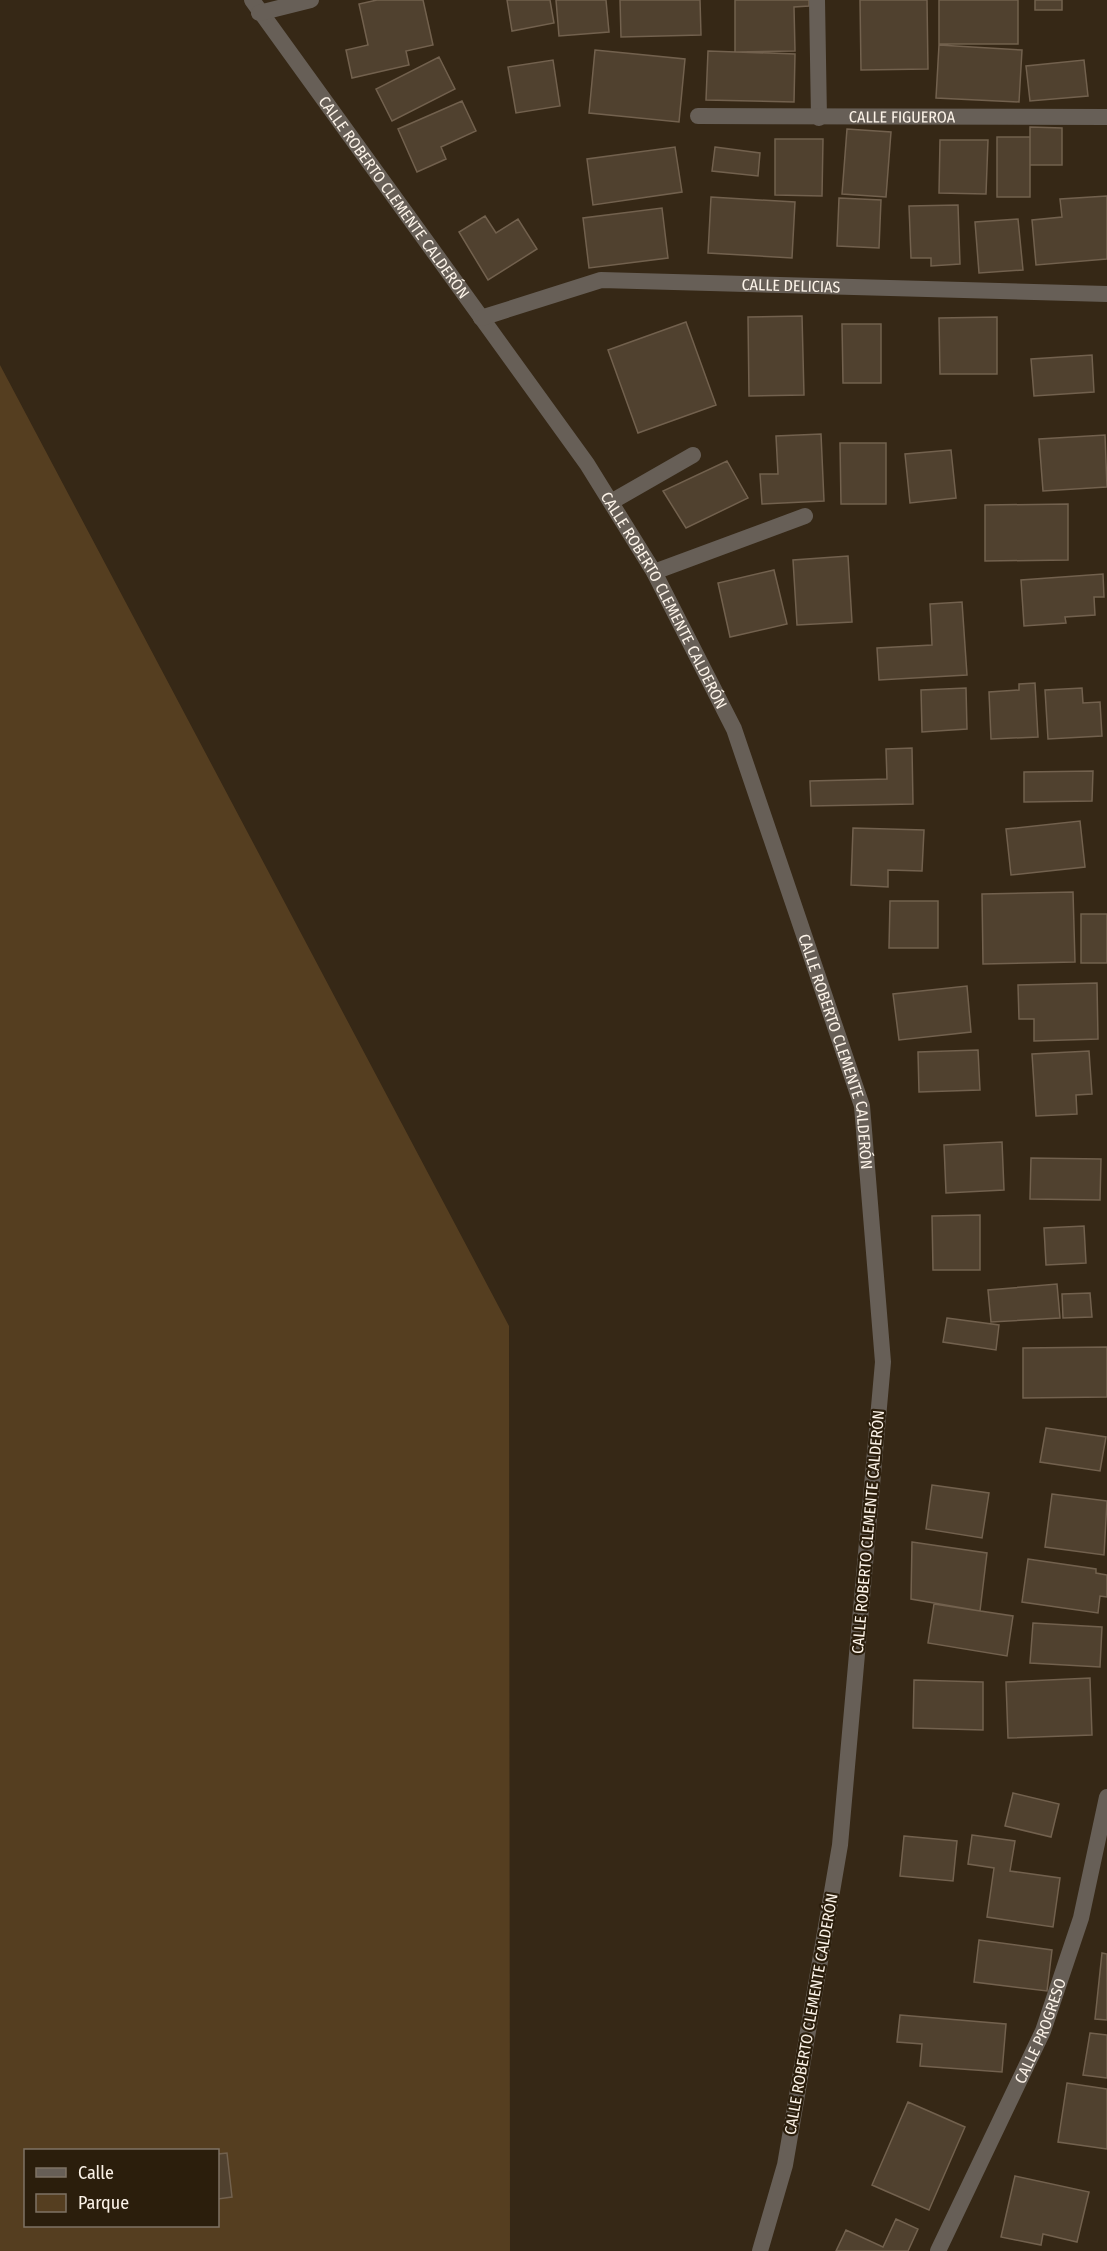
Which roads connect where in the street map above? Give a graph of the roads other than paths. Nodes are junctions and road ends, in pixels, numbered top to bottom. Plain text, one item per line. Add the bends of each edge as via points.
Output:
1 (312, 0) edge
2 (817, 0) edge
3 (256, 6) edge
4 (698, 116) dead end
5 (1107, 117) edge
6 (819, 118) junction
7 (1107, 294) edge
8 (481, 318) junction
9 (693, 455) dead end
10 (611, 502) junction
11 (805, 516) dead end
12 (654, 572) junction
13 (1107, 1797) edge
14 (760, 2251) edge
15 (938, 2251) edge

1 - 3 street
2 - 6 street
3 - 8 street, CALLE ROBERTO CLEMENTE CALDERÓN
4 - 6 street, CALLE FIGUEROA
5 - 6 street, CALLE FIGUEROA
7 - 8 street, CALLE DELICIAS via 601,280
8 - 10 street, CALLE ROBERTO CLEMENTE CALDERÓN
9 - 10 street
10 - 12 street, CALLE ROBERTO CLEMENTE CALDERÓN
11 - 12 street
12 - 14 street, CALLE ROBERTO CLEMENTE CALDERÓN via 734,729 862,1106 883,1362 840,1845 785,2165
13 - 15 street, CALLE PROGRESO via 1080,1918 1043,2031

